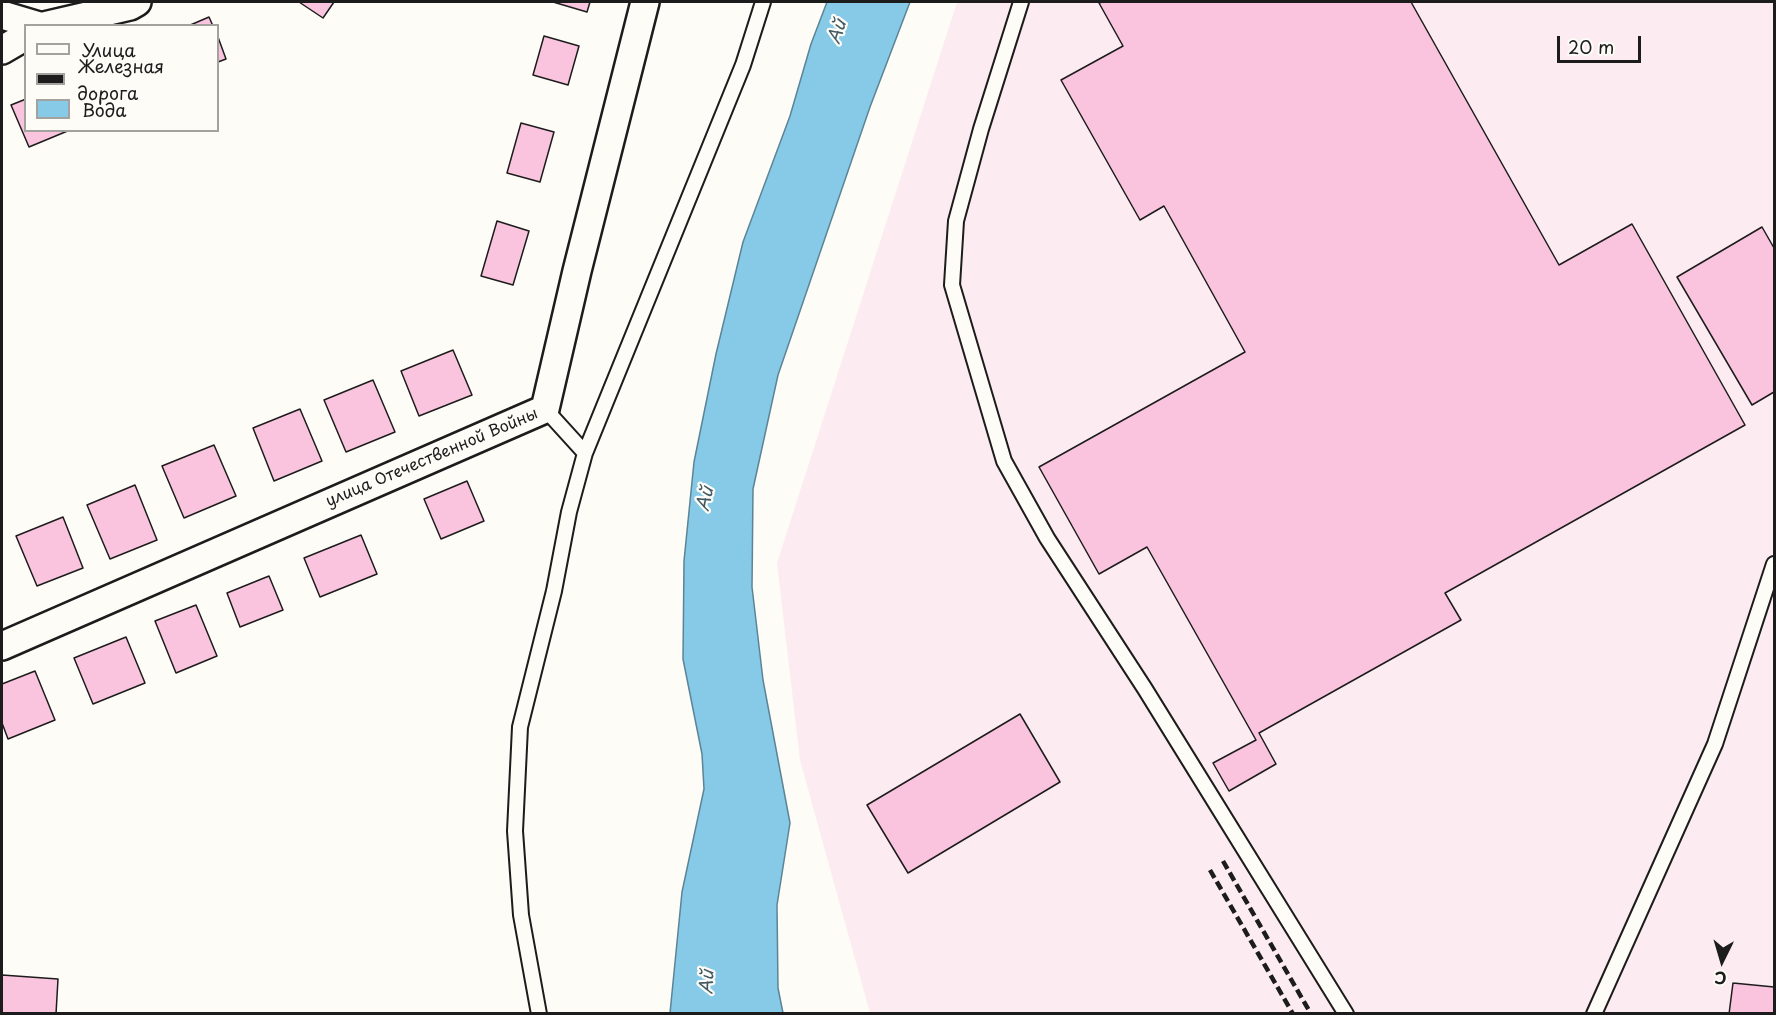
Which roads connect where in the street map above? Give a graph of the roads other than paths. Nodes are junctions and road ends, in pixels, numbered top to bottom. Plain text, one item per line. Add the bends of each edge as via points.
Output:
1 (137, 2) edge
2 (645, 2) edge
3 (763, 2) edge
4 (1021, 2) edge
5 (2, 15) edge
6 (34, 24) edge
7 (50, 24) edge
8 (24, 37) edge
9 (2, 50) edge
10 (545, 409) junction
11 (585, 453) junction
12 (1774, 564) edge
13 (2, 646) edge
14 (538, 1014) edge
15 (1346, 1014) edge
16 (1593, 1014) edge

1 - 7 street
2 - 10 street, улица Отечественной Войны
3 - 11 lane via 738,76
4 - 15 lane via 956,221 952,285 1004,461 1047,538
5 - 6 street
8 - 9 street
10 - 11 lane
10 - 13 street, улица Отечественной Войны
11 - 14 lane via 520,727 515,831 521,915
12 - 16 lane via 1715,744

